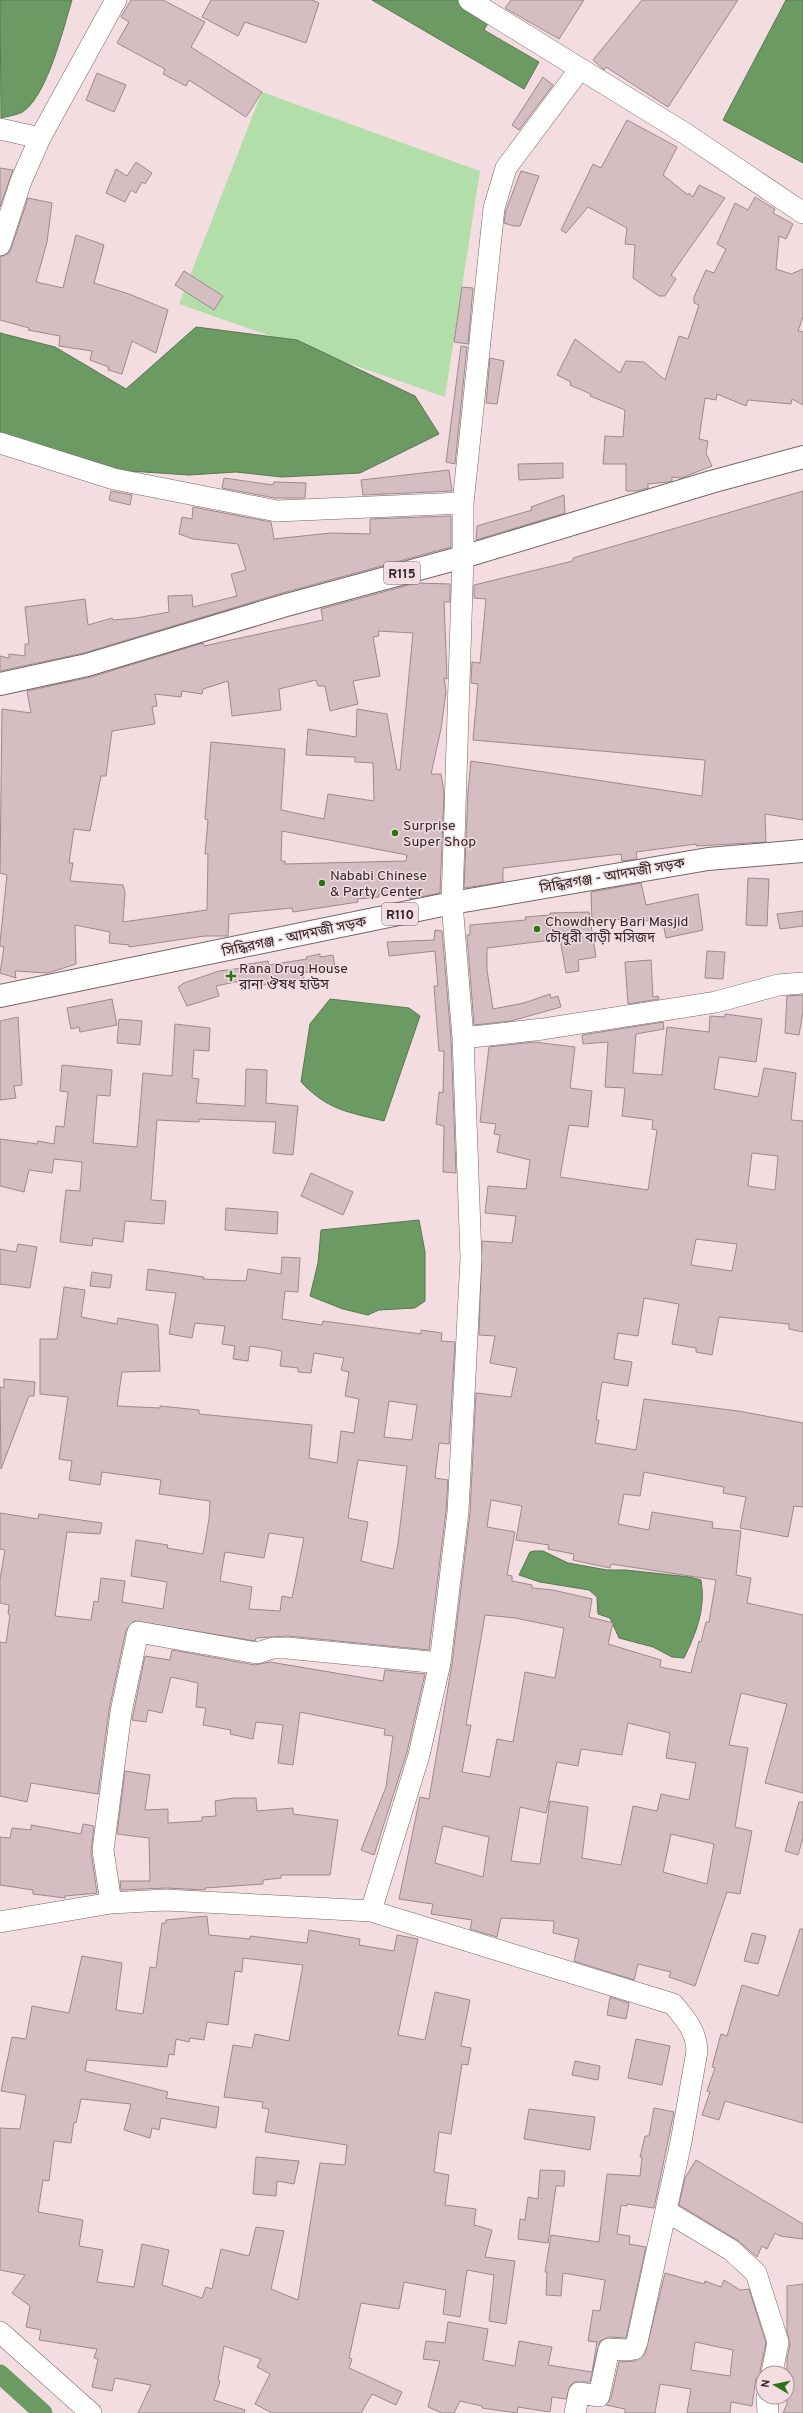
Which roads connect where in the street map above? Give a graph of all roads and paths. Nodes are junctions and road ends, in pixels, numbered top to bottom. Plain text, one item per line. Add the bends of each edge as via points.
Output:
1 (116, 0) edge
2 (469, 0) edge
3 (580, 69) junction
4 (0, 129) edge
5 (40, 138) junction
6 (803, 213) edge
7 (0, 245) edge
8 (0, 443) edge
9 (803, 457) edge
10 (463, 503) junction
11 (463, 556) junction
12 (0, 684) edge
13 (803, 851) edge
14 (452, 903) junction
15 (803, 983) edge
16 (0, 996) edge
17 (463, 1038) junction
18 (440, 1663) junction
19 (111, 1903) junction
20 (371, 1911) junction
21 (0, 1922) edge
22 (666, 2211) junction
23 (0, 2332) edge
24 (774, 2365) edge
25 (92, 2413) edge
26 (575, 2413) edge

1 - 5 street
2 - 3 street
3 - 6 street via 686,134
3 - 10 street via 506,168 494,208
4 - 5 street
5 - 7 street via 21,181
8 - 10 street via 114,479 277,511
9 - 11 main road, R115
10 - 11 street
11 - 12 main road, R115 via 283,606 87,665
11 - 14 street
13 - 14 main road, সিদ্ধিরগঞ্জ - আদমজী সড়ক / R110 via 708,859
14 - 16 main road, সিদ্ধিরগঞ্জ - আদমজী সড়ক / R110
14 - 17 street
15 - 17 street via 778,985 716,1002 543,1029
17 - 18 street via 471,1258 458,1512
18 - 19 street via 287,1648 273,1648 257,1653 138,1632 121,1712 104,1850
18 - 20 street via 419,1755
19 - 20 street via 165,1900
19 - 21 street
20 - 22 street via 673,2004 691,2026 696,2038 697,2051 682,2142
22 - 24 street via 731,2250 756,2273 778,2342
22 - 26 street via 634,2349 609,2349 599,2396 579,2393
23 - 25 street

